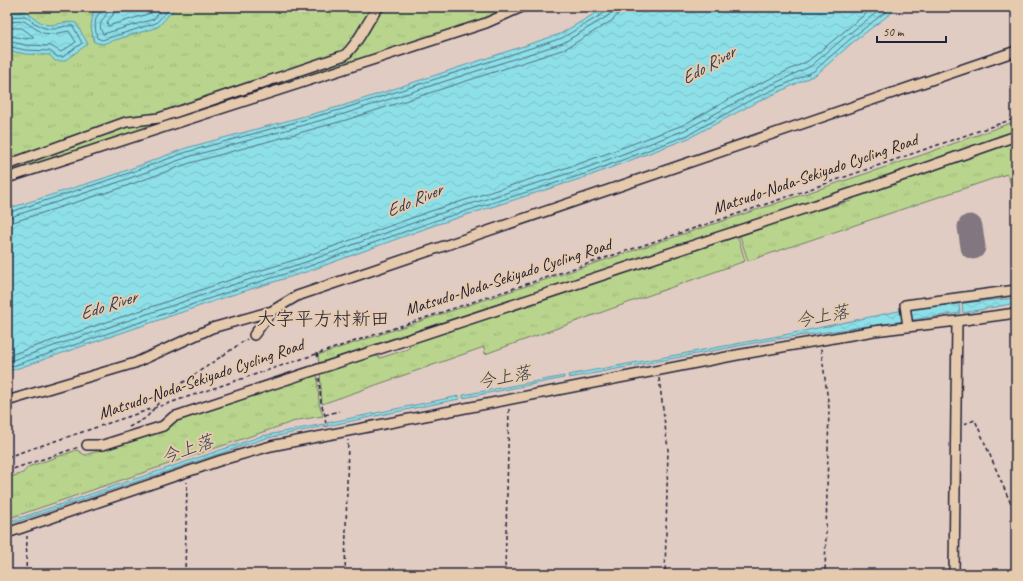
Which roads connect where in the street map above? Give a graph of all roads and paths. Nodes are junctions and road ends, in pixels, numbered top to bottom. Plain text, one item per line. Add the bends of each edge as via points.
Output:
1 (379, 7) edge
2 (522, 7) edge
3 (1016, 51) edge
4 (1016, 118) edge
5 (1016, 136) edge
6 (7, 165) edge
7 (7, 178) edge
8 (1016, 290) edge
9 (272, 311) junction
10 (1016, 314) edge
11 (957, 321) junction
12 (908, 325) junction
13 (254, 335) joint
14 (820, 341) junction
15 (658, 370) junction
16 (509, 399) junction
17 (7, 401) edge
18 (321, 403) dead end
19 (153, 408) junction
20 (339, 411) dead end
21 (325, 415) junction
22 (956, 427) junction
23 (126, 428) dead end
24 (327, 430) dead end
25 (349, 431) junction
26 (87, 445) joint
27 (7, 457) edge
28 (7, 471) edge
29 (188, 472) junction
30 (1016, 516) edge
31 (27, 526) junction
32 (7, 533) edge
33 (26, 574) edge
34 (185, 574) edge
35 (345, 574) edge
36 (505, 574) edge
37 (665, 574) edge
38 (825, 574) edge
39 (954, 574) edge

1 - 6 street via 354,48 346,55 167,115 126,122
2 - 7 street via 486,23
3 - 9 street via 297,296
4 - 19 path, Matsudo-Noda-Sekiyado Cycling Road via 749,210
5 - 26 street via 866,189 173,417 163,426 103,445
8 - 12 street via 905,305
9 - 13 street
9 - 17 street via 212,328 135,363
10 - 11 street
11 - 12 street
11 - 22 street
12 - 14 street
13 - 19 path via 166,394
14 - 15 street
14 - 38 path via 829,408
15 - 16 street
15 - 37 path via 668,449
16 - 25 street
16 - 36 path
18 - 21 path
19 - 23 path via 146,418
19 - 27 path, Matsudo-Noda-Sekiyado Cycling Road
20 - 21 path
21 - 24 path
22 - 30 path via 975,420
22 - 39 street
25 - 29 street via 260,449
25 - 35 path
26 - 28 path
29 - 31 street
29 - 34 path
31 - 32 street
31 - 33 path

